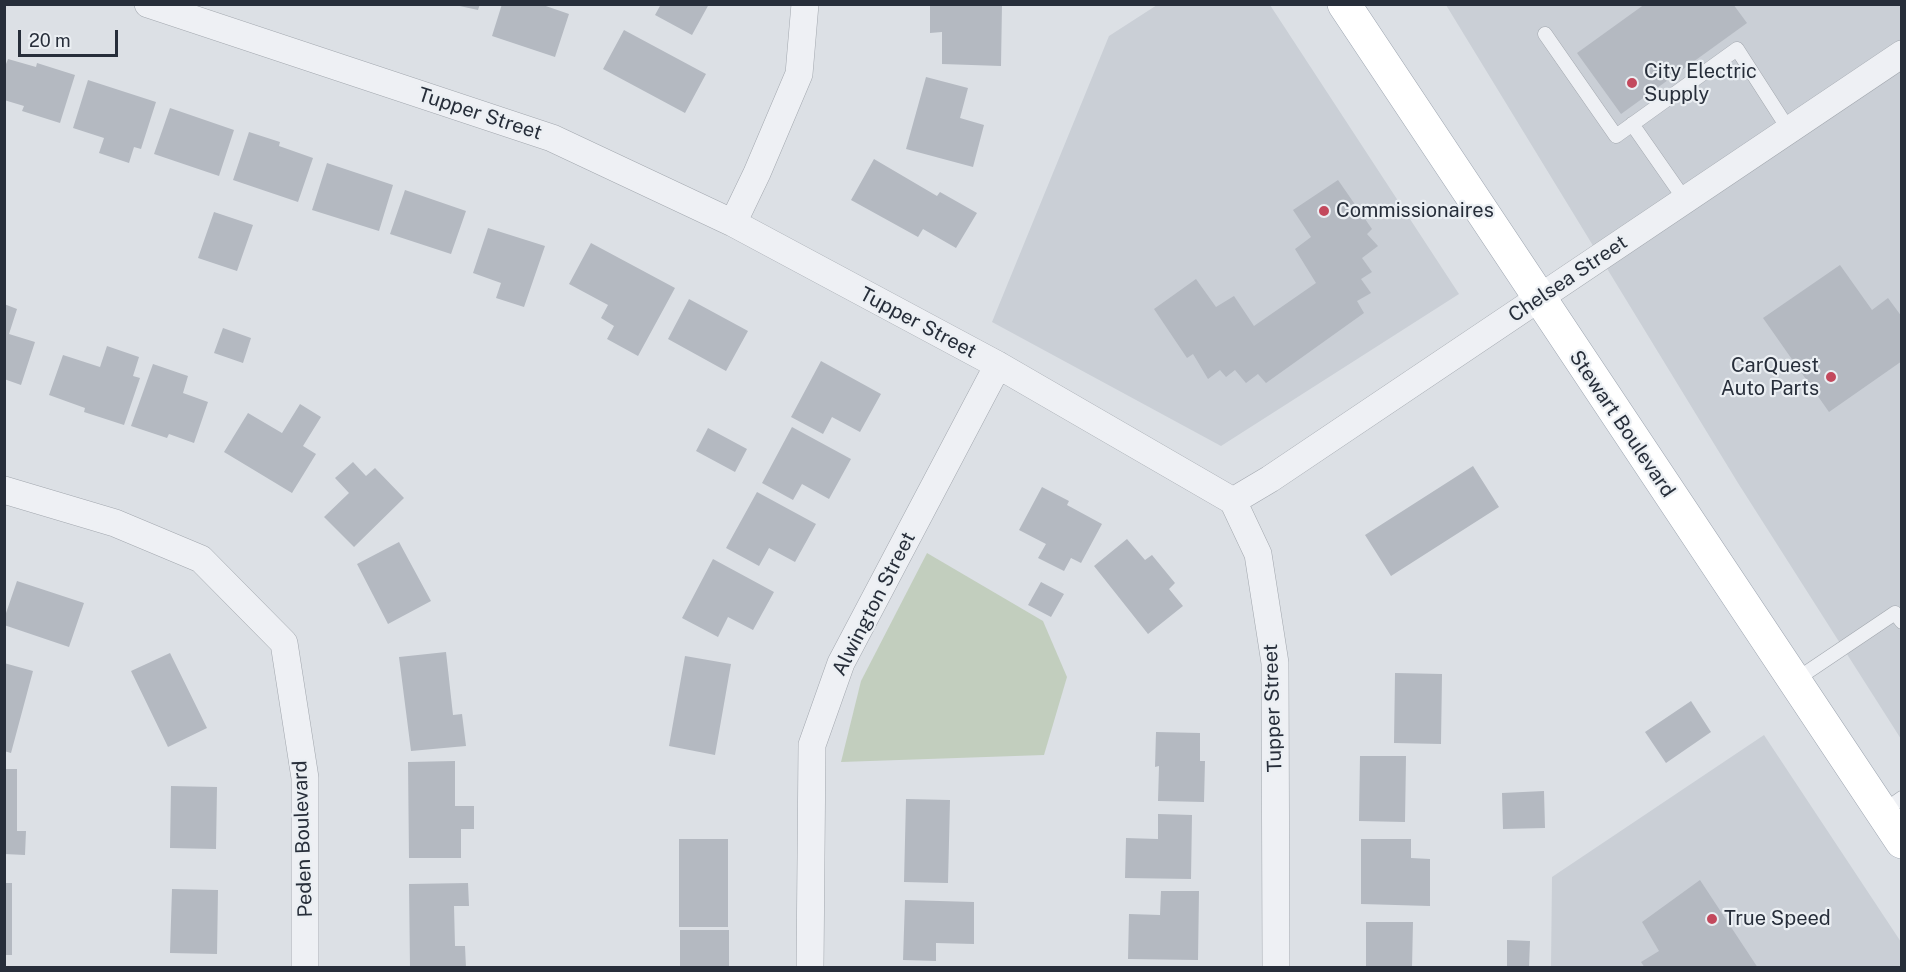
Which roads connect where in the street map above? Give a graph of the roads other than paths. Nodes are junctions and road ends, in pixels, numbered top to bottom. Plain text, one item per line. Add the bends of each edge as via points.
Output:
1 (148, 4) edge
2 (806, 4) edge
3 (1344, 4) edge
4 (217, 15) edge
5 (1545, 34) dead end
6 (1902, 54) edge
7 (1632, 124) junction
8 (1789, 130) junction
9 (1684, 200) junction
10 (733, 223) junction
11 (1539, 299) junction
12 (998, 366) junction
13 (4, 490) edge
14 (1233, 501) junction
15 (1902, 622) edge
16 (1794, 681) junction
17 (1892, 805) edge
18 (1902, 842) edge
19 (305, 968) edge
20 (810, 968) edge
21 (1276, 968) edge

1 - 4 street, Tupper Street
2 - 10 street via 799,74
3 - 11 main road, Stewart Boulevard
4 - 10 street, Tupper Street via 552,138
5 - 7 lane via 1616,136
6 - 8 street, Chelsea Street
7 - 8 lane via 1737,49
7 - 9 lane
8 - 9 street, Chelsea Street
9 - 11 street, Chelsea Street
10 - 12 street, Tupper Street
11 - 14 street, Chelsea Street
11 - 16 main road, Stewart Boulevard
12 - 14 street, Tupper Street
12 - 20 street, Alwington Street via 841,663 812,745
13 - 19 street, Peden Boulevard via 115,523 201,559 284,643 304,778
14 - 21 street, Tupper Street via 1258,554 1275,663
15 - 16 lane via 1895,613
16 - 17 main road, Stewart Boulevard
17 - 18 main road, Stewart Boulevard

